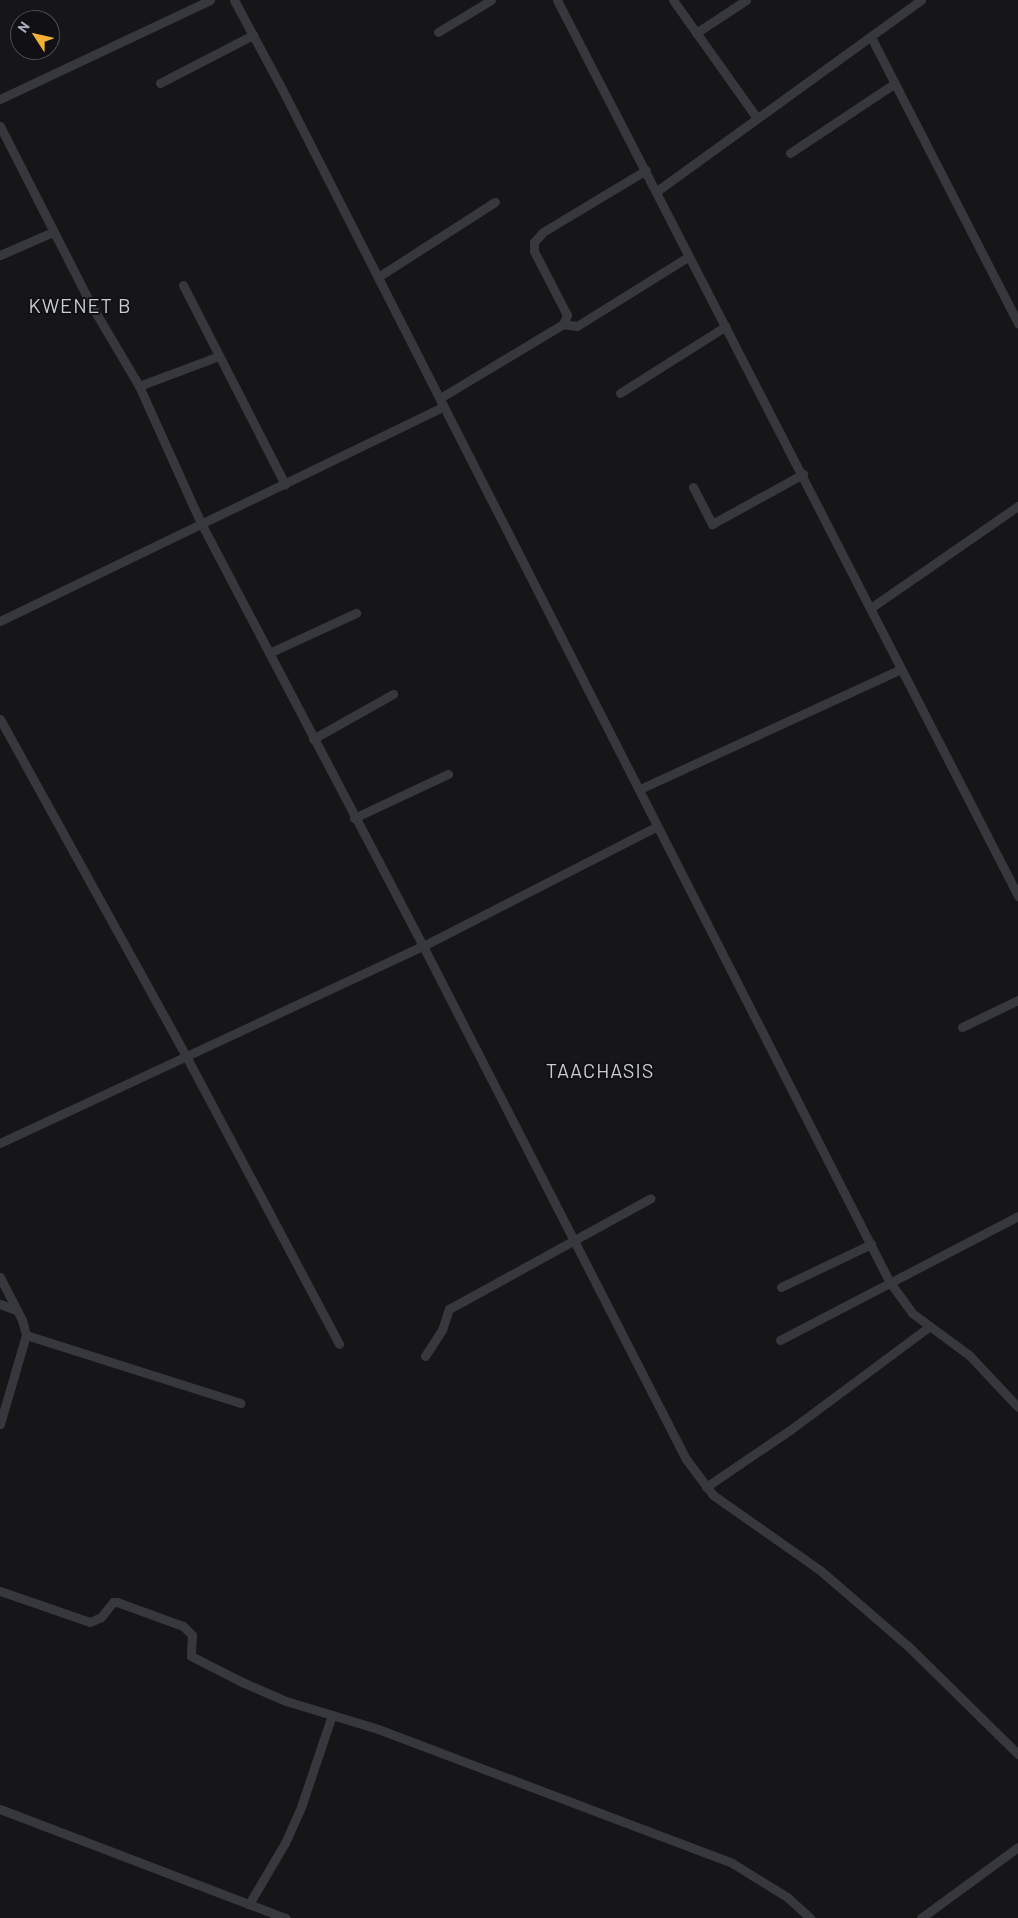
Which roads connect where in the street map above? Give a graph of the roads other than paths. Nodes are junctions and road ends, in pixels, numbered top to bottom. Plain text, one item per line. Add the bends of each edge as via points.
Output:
1 (210, 0) edge
2 (234, 0) edge
3 (491, 0) edge
4 (557, 0) edge
5 (673, 0) edge
6 (746, 0) edge
7 (922, 0) edge
8 (438, 32) dead end
9 (696, 34) junction
10 (253, 35) junction
11 (871, 37) junction
12 (160, 82) dead end
13 (894, 84) junction
14 (0, 99) edge
15 (757, 118) junction
16 (0, 126) edge
17 (790, 153) dead end
18 (646, 170) junction
19 (657, 191) junction
20 (495, 202) dead end
21 (53, 232) junction
22 (0, 255) edge
23 (688, 257) junction
24 (378, 277) junction
25 (183, 285) dead end
26 (1018, 323) edge
27 (563, 324) junction
28 (726, 326) junction
29 (219, 356) junction
30 (139, 386) junction
31 (620, 393) dead end
32 (441, 403) junction
33 (802, 474) junction
34 (285, 484) junction
35 (693, 486) dead end
36 (1018, 506) edge
37 (201, 523) junction
38 (872, 607) junction
39 (356, 613) dead end
40 (0, 621) edge
41 (269, 653) junction
42 (901, 669) junction
43 (393, 694) dead end
44 (0, 719) edge
45 (313, 739) junction
46 (448, 774) dead end
47 (640, 789) junction
48 (354, 818) junction
49 (657, 826) junction
50 (1018, 896) edge
51 (424, 946) junction
52 (1018, 1000) edge
53 (962, 1027) dead end
54 (186, 1056) junction
55 (0, 1143) edge
56 (651, 1198) dead end
57 (1018, 1216) edge
58 (573, 1238) junction
59 (871, 1244) junction
60 (0, 1277) edge
61 (889, 1281) junction
62 (781, 1287) dead end
63 (0, 1304) edge
64 (16, 1310) junction
65 (930, 1326) junction
66 (26, 1335) junction
67 (780, 1340) dead end
68 (339, 1344) dead end
69 (425, 1356) dead end
70 (241, 1403) dead end
71 (1018, 1407) edge
72 (0, 1424) edge
73 (706, 1488) junction
74 (0, 1591) edge
75 (332, 1715) junction
76 (1018, 1754) edge
77 (0, 1809) edge
78 (1018, 1847) edge
79 (249, 1904) junction
80 (286, 1918) edge
81 (810, 1918) edge
82 (921, 1918) edge

1 - 14 street
2 - 10 street
3 - 8 street
4 - 18 street
5 - 9 street
6 - 9 street
7 - 11 street
9 - 15 street
10 - 12 street
10 - 24 street
11 - 13 street
11 - 15 street
13 - 17 street
13 - 26 street
15 - 19 street
16 - 21 street
18 - 19 street
18 - 27 street via 543,232 534,242 534,251 567,315
19 - 23 street
20 - 24 street
21 - 22 street
21 - 30 street
23 - 27 street via 577,326
23 - 28 street
24 - 32 street
25 - 29 street
27 - 32 street
28 - 31 street
28 - 33 street
29 - 30 street
29 - 34 street
30 - 37 street
32 - 34 street
32 - 47 street
33 - 35 street via 712,524
33 - 38 street
34 - 37 street
36 - 38 street
37 - 40 street
37 - 41 street
38 - 42 street
39 - 41 street
41 - 45 street
42 - 47 street
42 - 50 street
43 - 45 street
44 - 54 street
45 - 48 street
46 - 48 street
47 - 49 street
48 - 51 street
49 - 51 street
49 - 59 street
51 - 54 street
51 - 58 street
52 - 53 street
54 - 55 street
54 - 68 street
56 - 58 street
57 - 61 street
58 - 69 street via 450,1309 442,1330
58 - 73 street via 675,1441
59 - 61 street
59 - 62 street
60 - 64 street
61 - 65 street via 908,1309
61 - 67 street
63 - 64 street
64 - 66 street
65 - 71 street via 969,1355
65 - 73 street
66 - 70 street
66 - 72 street
73 - 76 street via 764,1534 821,1571 908,1646
74 - 75 street via 90,1622 101,1617 113,1602 118,1602 190,1631 193,1642 189,1652 197,1660 286,1701
75 - 79 street via 289,1834
75 - 81 street via 378,1729 732,1863 787,1897
77 - 79 street
78 - 82 street
79 - 80 street

